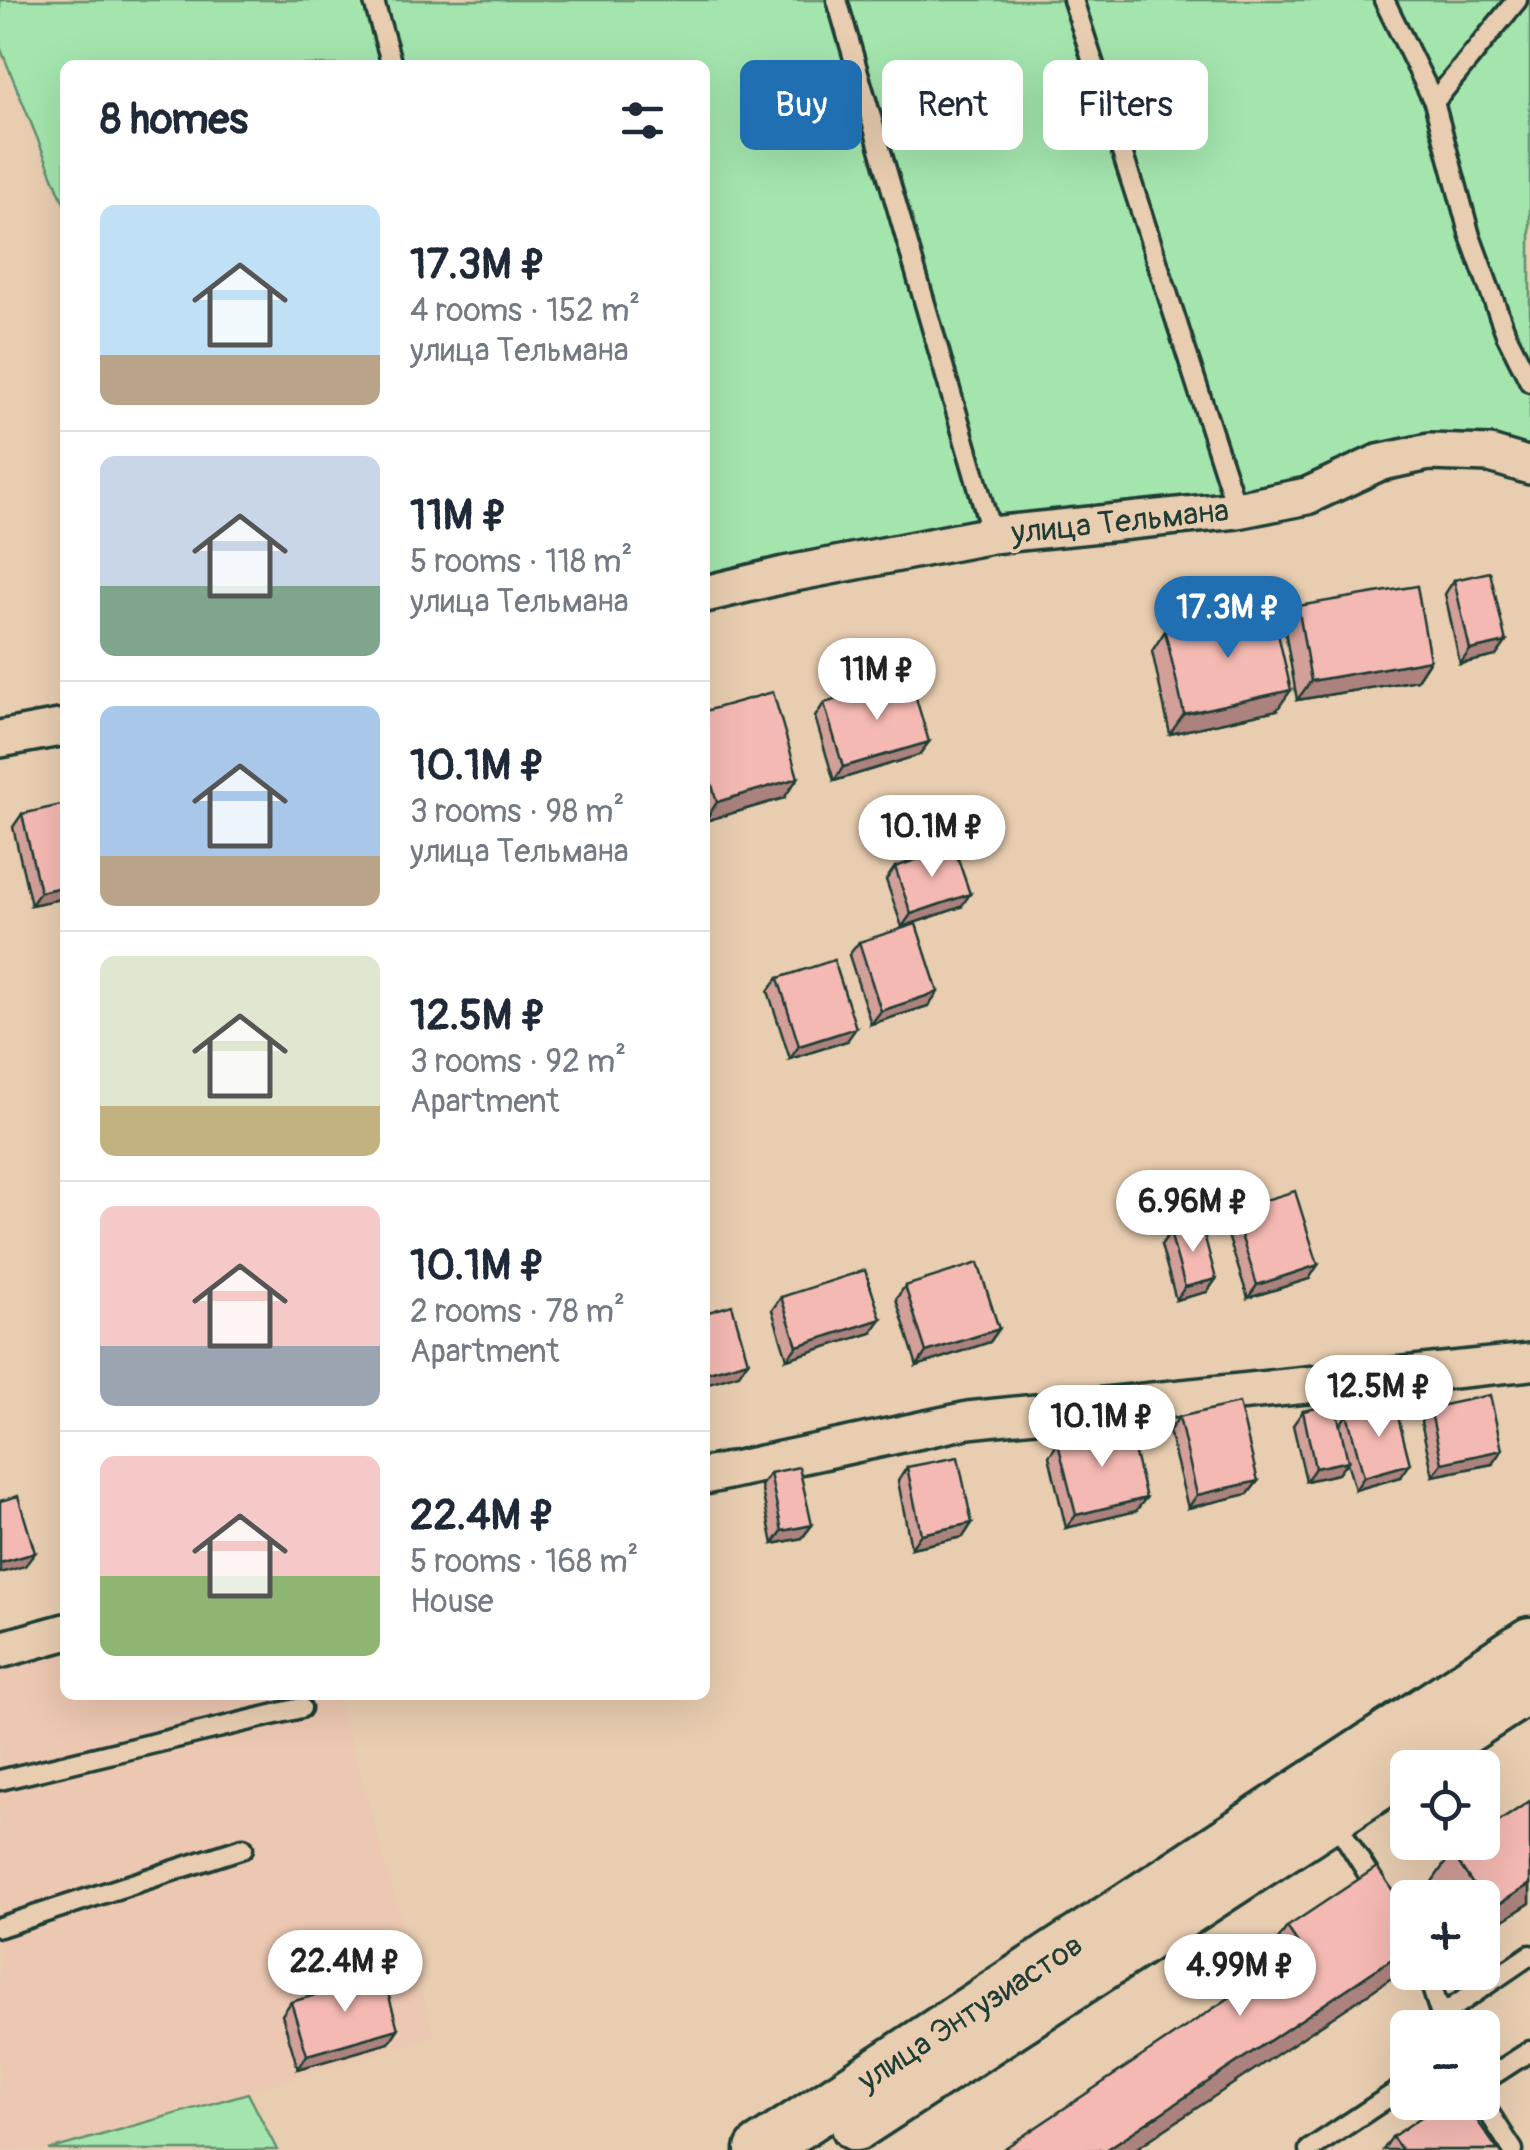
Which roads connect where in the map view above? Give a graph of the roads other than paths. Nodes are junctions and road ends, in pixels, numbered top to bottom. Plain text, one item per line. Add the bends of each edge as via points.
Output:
1 (837, 0) edge
2 (1073, 0) edge
3 (1384, 0) edge
4 (1517, 0) edge
5 (374, 2) edge
6 (391, 60) edge
7 (1434, 102) junction
8 (1530, 382) edge
9 (1530, 466) edge
10 (1237, 510) junction
11 (992, 535) junction
12 (710, 593) edge
13 (60, 729) edge
14 (0, 739) edge
15 (1530, 1362) edge
16 (710, 1475) edge
17 (60, 1633) edge
18 (1530, 1642) edge
19 (0, 1650) edge
20 (1530, 1687) edge
21 (301, 1708) dead end
22 (0, 1780) edge
23 (1321, 1801) junction
24 (243, 1848) dead end
25 (1390, 1908) edge
26 (0, 1927) edge
27 (1530, 1955) edge
28 (1458, 2010) edge
29 (1530, 2051) edge
30 (1500, 2070) edge
31 (1390, 2096) edge
32 (1494, 2120) edge
33 (760, 2150) edge
34 (820, 2150) edge
35 (1309, 2150) edge
36 (1513, 2150) edge

1 - 11 lane
2 - 10 lane
3 - 7 lane
4 - 7 lane
5 - 6 lane
7 - 8 lane via 1470,236
9 - 10 street, улица Тельмана via 1490,454 1429,452 1378,464 1307,496
10 - 11 street, улица Тельмана
11 - 12 street, улица Тельмана
13 - 14 street
15 - 16 street via 968,1420
17 - 19 street
18 - 23 main road, улица Энтузиастов
20 - 23 main road, улица Энтузиастов
21 - 22 lane
23 - 25 lane
23 - 33 main road, улица Энтузиастов
23 - 34 main road, улица Энтузиастов
24 - 26 lane
27 - 28 lane
29 - 30 lane
31 - 35 lane
32 - 36 lane

